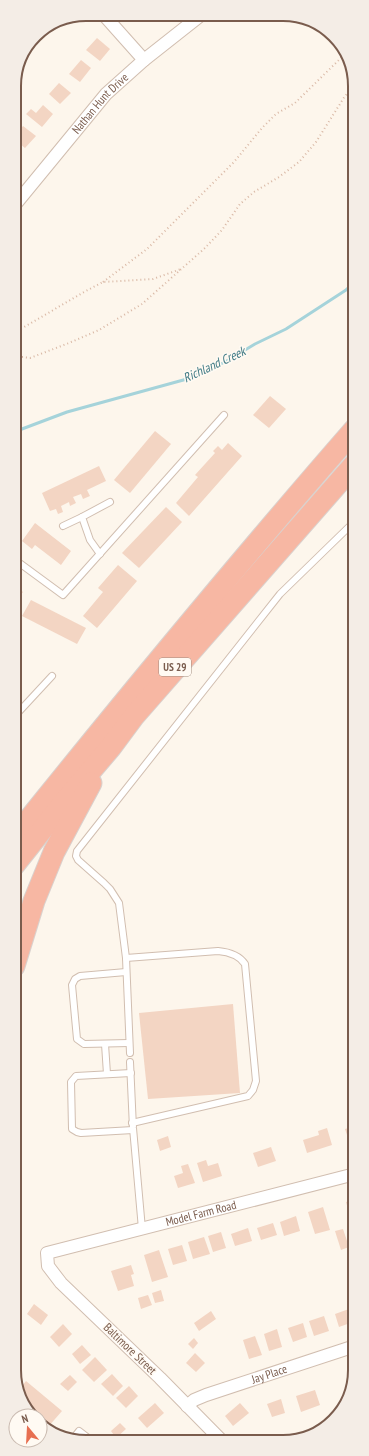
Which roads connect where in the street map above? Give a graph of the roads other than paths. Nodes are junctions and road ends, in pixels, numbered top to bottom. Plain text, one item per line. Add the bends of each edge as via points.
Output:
1 (110, 21) edge
2 (193, 21) edge
3 (144, 60) junction
4 (21, 197) edge
5 (224, 415) dead end
6 (348, 437) edge
7 (348, 479) edge
8 (110, 502) dead end
9 (82, 517) junction
10 (62, 526) dead end
11 (348, 527) edge
12 (100, 554) junction
13 (21, 564) edge
14 (52, 676) dead end
15 (21, 709) edge
16 (111, 747) junction
17 (57, 785) junction
18 (21, 818) edge
19 (21, 829) edge
20 (21, 856) edge
21 (21, 943) edge
22 (126, 958) junction
23 (126, 972) junction
24 (130, 1043) junction
25 (105, 1044) junction
26 (130, 1053) dead end
27 (130, 1062) dead end
28 (131, 1073) junction
29 (107, 1074) junction
30 (133, 1126) junction
31 (348, 1176) edge
32 (142, 1229) junction
33 (47, 1253) joint
34 (348, 1348) edge
35 (187, 1406) junction
36 (77, 1434) edge
37 (84, 1435) edge
38 (212, 1435) edge

1 - 3 street
2 - 3 street, Nathan Hunt Drive
3 - 4 street, Nathan Hunt Drive via 106,94
5 - 12 lane
6 - 17 highway, US 29
7 - 16 highway, US 29 via 134,716
8 - 9 lane
9 - 10 lane
9 - 12 lane via 90,540
11 - 22 lane via 280,594 77,851 78,860 116,897
12 - 13 lane via 63,596
14 - 15 lane
16 - 20 highway, US 29
16 - 21 highway via 54,852 34,901
17 - 18 highway
17 - 19 highway, US 29
22 - 23 lane
22 - 30 lane via 218,951 233,954 243,961 256,1081 248,1096
23 - 24 lane
23 - 25 lane via 80,976 73,982 77,1039 84,1044
24 - 25 lane
24 - 26 lane
25 - 29 lane
27 - 28 lane
28 - 29 lane
28 - 30 lane
29 - 30 lane via 76,1076 70,1082 72,1129 81,1133
30 - 32 lane
31 - 32 street, Model Farm Road
32 - 33 street, Model Farm Road
33 - 35 street, Baltimore Street via 48,1266 61,1283
34 - 35 street, Jay Place via 206,1395
35 - 38 street, Baltimore Street
36 - 37 lane via 79,1431

